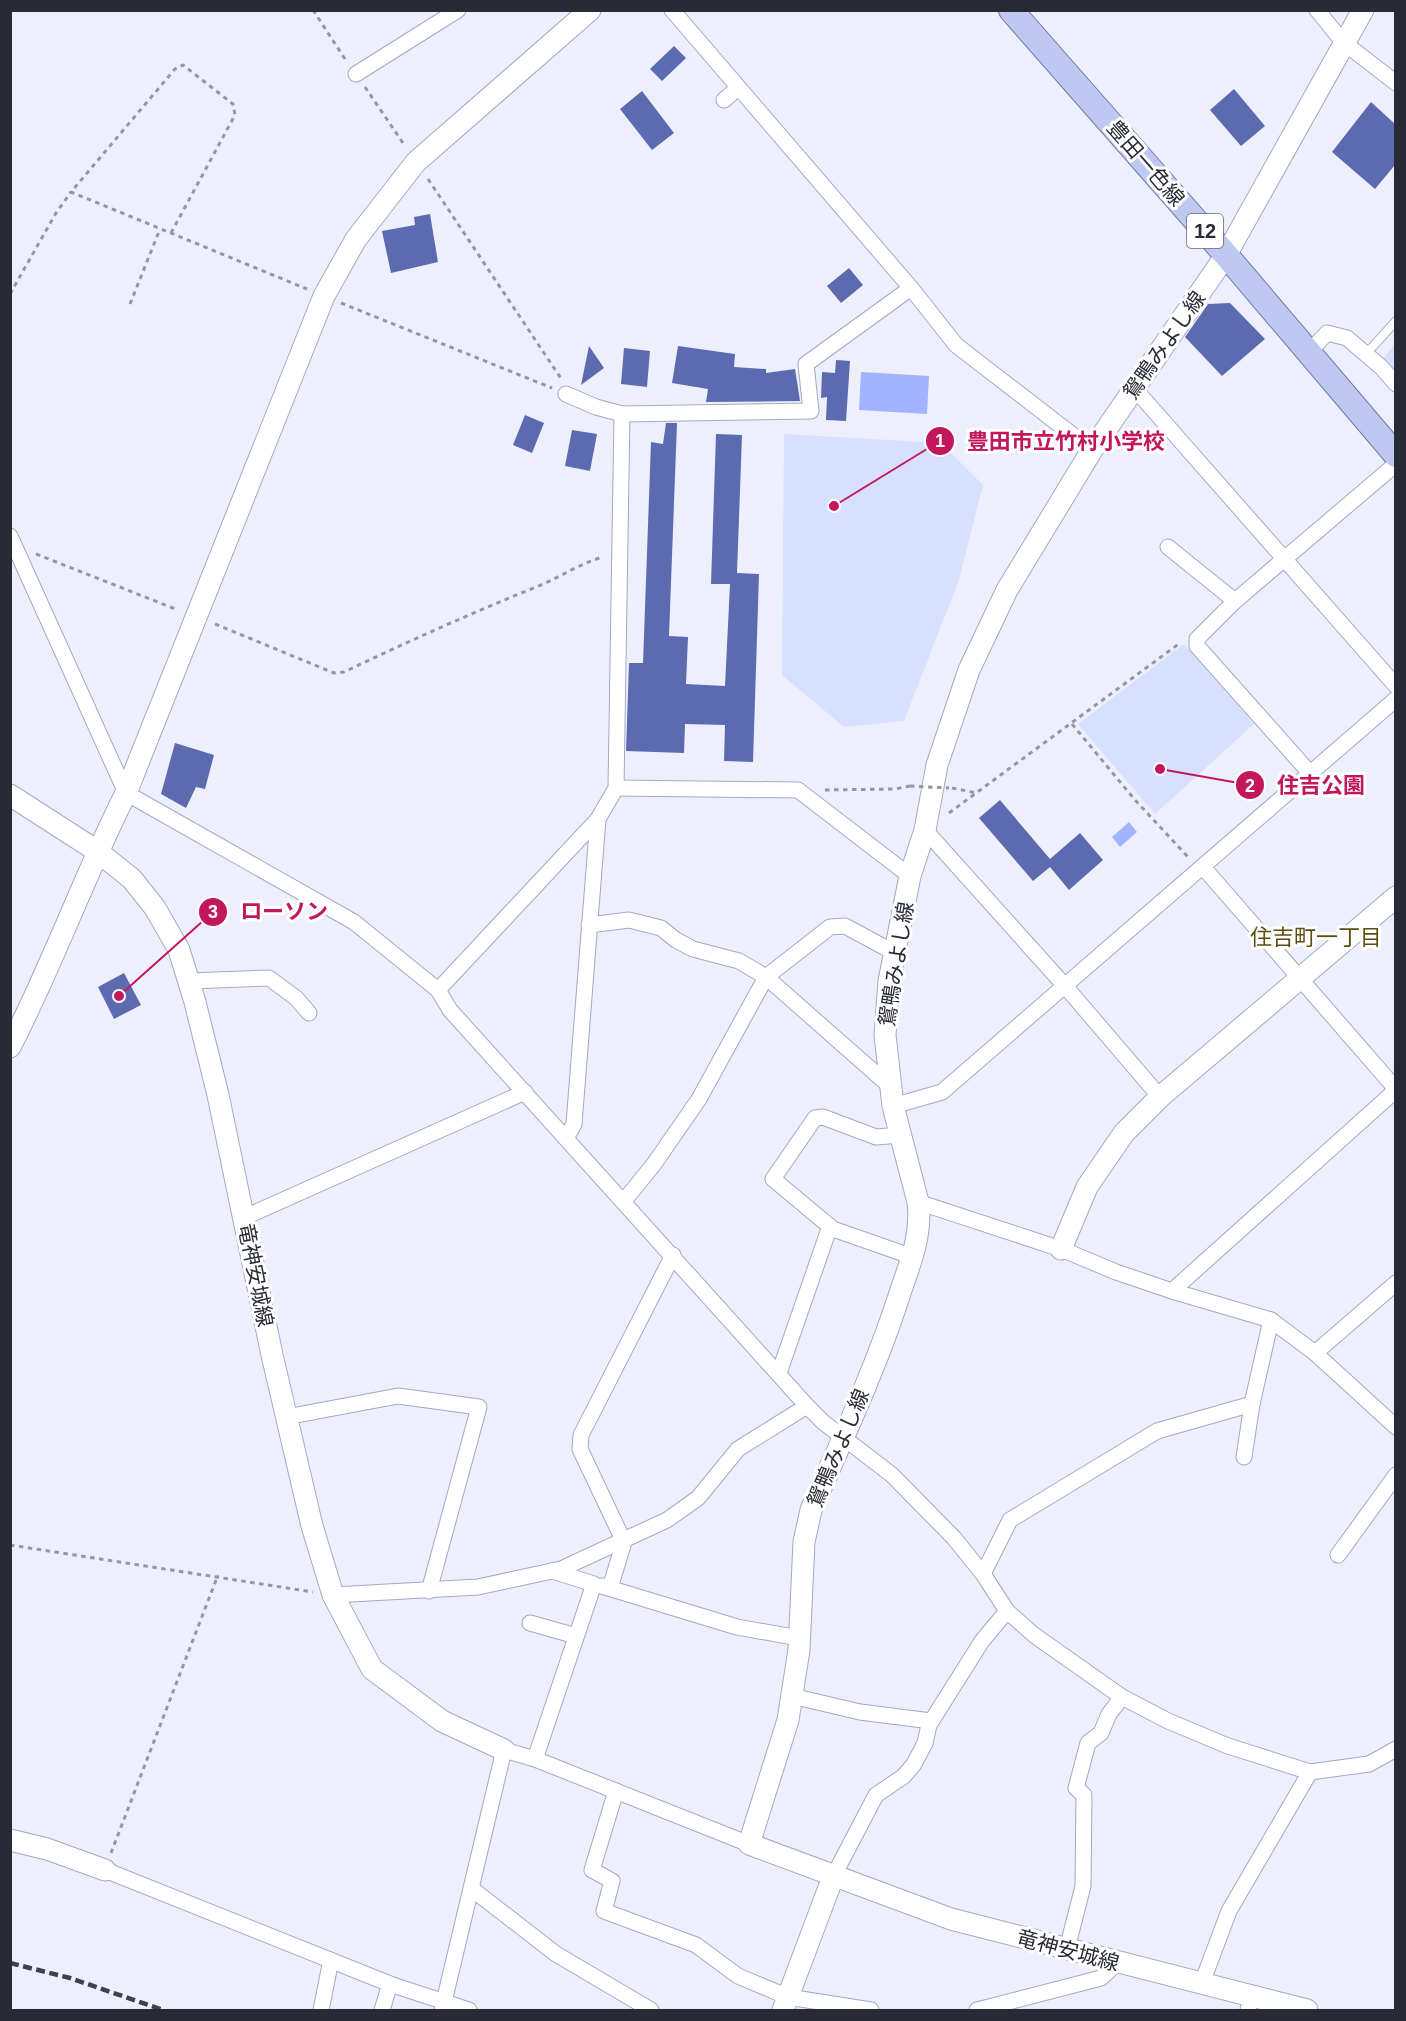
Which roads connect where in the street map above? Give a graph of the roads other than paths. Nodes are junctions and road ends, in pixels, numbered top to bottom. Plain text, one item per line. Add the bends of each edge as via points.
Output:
1 (458, 10) edge
2 (590, 10) edge
3 (672, 10) edge
4 (1011, 10) edge
5 (1317, 10) edge
6 (1363, 10) edge
7 (1343, 42) junction
8 (356, 74) dead end
9 (1395, 83) edge
10 (738, 88) junction
11 (724, 100) dead end
12 (1226, 255) junction
13 (911, 288) junction
14 (1395, 321) edge
15 (1309, 352) junction
16 (1366, 354) junction
17 (1395, 384) edge
18 (1134, 388) junction
19 (566, 394) road end
20 (622, 414) junction
21 (1092, 450) junction
22 (1395, 455) edge
23 (1395, 464) edge
24 (13, 541) edge
25 (1168, 547) dead end
26 (1285, 560) junction
27 (1235, 601) junction
28 (1395, 686) edge
29 (1395, 699) edge
30 (1310, 772) junction
31 (616, 788) junction
32 (126, 793) junction
33 (10, 795) edge
34 (598, 819) junction
35 (926, 830) junction
36 (97, 851) junction
37 (1203, 867) junction
38 (910, 876) junction
39 (1395, 897) edge
40 (590, 925) junction
41 (895, 953) junction
42 (766, 977) junction
43 (1302, 978) junction
44 (189, 981) junction
45 (1065, 986) junction
46 (438, 990) junction
47 (309, 1013) dead end
48 (10, 1047) edge
49 (1395, 1089) edge
50 (525, 1092) junction
51 (892, 1096) junction
52 (1160, 1097) junction
53 (901, 1135) junction
54 (567, 1137) junction
55 (624, 1201) junction
56 (918, 1202) junction
57 (245, 1217) junction
58 (830, 1226) junction
59 (1061, 1249) junction
60 (673, 1255) junction
61 (913, 1257) junction
62 (1395, 1283) edge
63 (1172, 1292) junction
64 (1270, 1320) junction
65 (1314, 1353) junction
66 (779, 1373) junction
67 (1252, 1404) junction
68 (807, 1406) junction
69 (286, 1417) junction
70 (1395, 1427) edge
71 (844, 1436) junction
72 (1244, 1457) dead end
73 (1395, 1475) edge
74 (624, 1542) junction
75 (1338, 1555) dead end
76 (551, 1571) junction
77 (983, 1574) junction
78 (594, 1584) junction
79 (610, 1588) junction
80 (429, 1591) junction
81 (333, 1595) junction
82 (1007, 1611) junction
83 (530, 1623) dead end
84 (576, 1636) junction
85 (799, 1638) junction
86 (792, 1696) junction
87 (1122, 1697) junction
88 (931, 1721) junction
89 (1395, 1749) edge
90 (504, 1750) junction
91 (535, 1759) junction
92 (1310, 1772) junction
93 (616, 1791) junction
94 (10, 1840) edge
95 (749, 1844) junction
96 (105, 1870) joint
97 (832, 1877) junction
98 (471, 1888) junction
99 (1067, 1949) junction
100 (331, 1960) junction
101 (1117, 1963) junction
102 (1202, 1983) junction
103 (390, 1984) junction
104 (1250, 2003) edge
105 (786, 2004) edge
106 (443, 2006) edge
107 (321, 2010) edge
108 (382, 2010) edge
109 (469, 2010) edge
110 (651, 2010) edge
111 (872, 2010) edge
112 (977, 2010) edge
113 (1307, 2010) edge

1 - 8 street
2 - 32 street via 416,162 356,239 324,296
3 - 10 street
4 - 12 main road, 豊田一色線 / 12
5 - 7 street
6 - 7 street, 鴛鴨みよし線
7 - 9 street
7 - 12 street, 鴛鴨みよし線
10 - 11 street
10 - 13 street
12 - 15 main road, 豊田一色線 / 12
12 - 18 street, 鴛鴨みよし線
13 - 20 street via 806,364 811,411
13 - 21 street via 956,345
14 - 16 lane
15 - 16 street via 1327,333 1347,338
15 - 22 main road, 豊田一色線 / 12
16 - 17 street
18 - 21 street, 鴛鴨みよし線
18 - 26 street
19 - 20 street via 596,408
20 - 31 street
21 - 35 street, 鴛鴨みよし線 via 1007,590 969,670 937,765
23 - 26 street
24 - 32 street
25 - 27 street
26 - 27 street
26 - 28 street
27 - 30 street via 1197,639 1197,646
29 - 30 street
30 - 37 street
31 - 34 street
31 - 38 street via 798,790
32 - 36 street
32 - 46 street via 354,922
33 - 36 street, 竜神安城線
34 - 40 street
34 - 46 street
35 - 38 street, 鴛鴨みよし線
35 - 45 street
36 - 44 street, 竜神安城線 via 132,879 155,908 179,950
36 - 48 street via 33,1004
37 - 43 street
37 - 45 street
38 - 41 street, 鴛鴨みよし線
39 - 43 street
40 - 42 street via 629,920 661,928 693,949 739,961
40 - 54 street via 574,1124
41 - 42 street via 845,926 830,927
41 - 51 street, 鴛鴨みよし線 via 885,1035
42 - 51 street
42 - 55 street via 699,1099
43 - 49 street
43 - 52 street
44 - 47 street via 269,978
44 - 57 street, 竜神安城線
45 - 51 street via 942,1092
45 - 52 street
46 - 50 street via 450,1010
49 - 63 street
50 - 54 street
50 - 57 street
51 - 53 street, 鴛鴨みよし線
52 - 59 street via 1124,1133 1087,1187
53 - 56 street, 鴛鴨みよし線
53 - 58 street via 876,1137 824,1117 815,1118 773,1179
54 - 55 street
55 - 60 street
56 - 59 street
56 - 61 street, 鴛鴨みよし線 via 920,1218
57 - 69 street, 竜神安城線
58 - 61 street
58 - 66 street
59 - 63 street
60 - 66 street
60 - 74 street via 581,1436 580,1449
61 - 71 street, 鴛鴨みよし線 via 891,1323
62 - 65 street
63 - 64 street
64 - 65 street
64 - 67 street
65 - 70 street
66 - 68 street
67 - 72 street
67 - 77 street via 1157,1431 1010,1520
68 - 71 street
68 - 74 street via 738,1449 698,1498 667,1520
69 - 80 street via 398,1396 479,1407
69 - 81 street, 竜神安城線
71 - 77 street via 892,1475
71 - 85 street, 鴛鴨みよし線 via 811,1510 804,1542
73 - 75 street
74 - 76 street
74 - 79 street
76 - 78 street
76 - 80 street via 478,1587
77 - 82 street
78 - 79 street
78 - 84 street
79 - 85 street via 737,1627
80 - 81 street
81 - 90 street, 竜神安城線 via 372,1669 442,1721
82 - 87 street via 1034,1635
82 - 88 street via 982,1641
83 - 84 street
84 - 91 street
85 - 86 street, 鴛鴨みよし線
86 - 88 street via 860,1712
86 - 95 street, 鴛鴨みよし線
87 - 92 street via 1228,1746
87 - 99 street via 1101,1732 1088,1743 1076,1788 1084,1795 1083,1886
88 - 97 street via 914,1764 876,1796
89 - 92 street via 1369,1764
90 - 91 street
90 - 98 street
91 - 93 street
92 - 102 street via 1229,1911
93 - 95 street
93 - 105 street via 592,1870 612,1881 604,1911 696,1945
94 - 96 street
95 - 97 street
96 - 100 street
97 - 99 street, 竜神安城線 via 951,1919
97 - 105 street
98 - 106 street
98 - 110 street via 556,1954
99 - 101 street, 竜神安城線
100 - 103 street
100 - 107 street
101 - 102 street, 竜神安城線
101 - 112 street via 1101,1978
102 - 104 street, 竜神安城線
103 - 106 street
103 - 108 street
104 - 113 street, 竜神安城線
105 - 111 street
106 - 109 street

